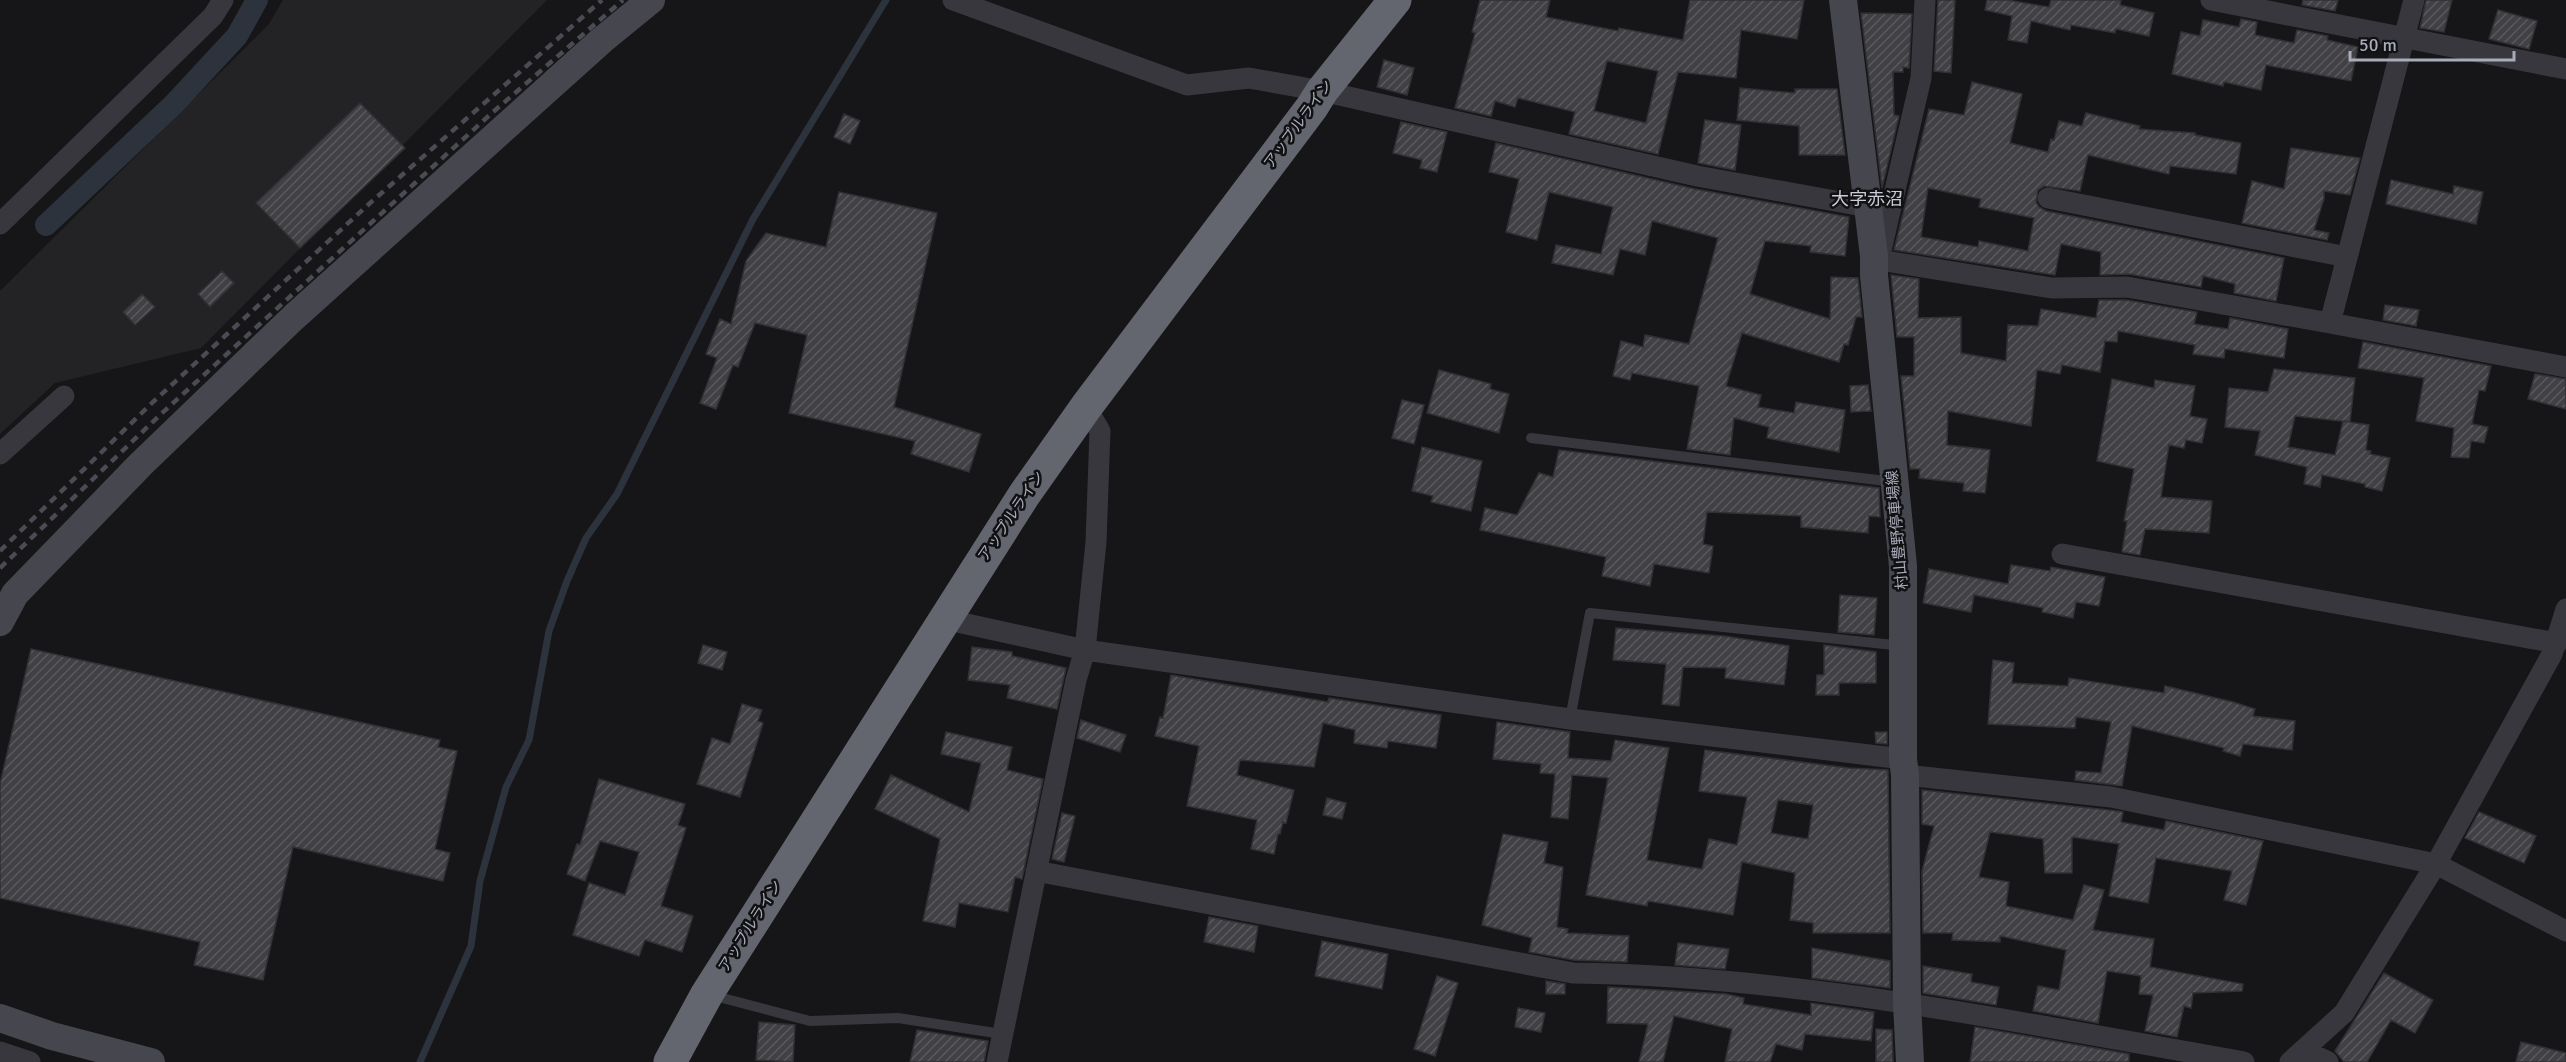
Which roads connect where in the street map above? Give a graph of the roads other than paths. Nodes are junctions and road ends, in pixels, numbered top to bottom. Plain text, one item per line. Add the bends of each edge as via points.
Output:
1 (223, 0) edge
2 (651, 0) edge
3 (953, 0) edge
4 (1395, 0) edge
5 (1843, 0) edge
6 (1926, 0) edge
7 (2211, 0) edge
8 (2414, 0) edge
9 (2403, 36) junction
10 (2566, 69) edge
11 (1322, 91) junction
12 (2048, 198) dead end
13 (1868, 207) junction
14 (0, 224) edge
15 (2347, 257) junction
16 (1877, 267) junction
17 (2330, 323) junction
18 (2566, 367) edge
19 (64, 396) dead end
20 (1086, 407) junction
21 (1531, 438) dead end
22 (0, 454) edge
23 (1894, 482) junction
24 (2062, 554) dead end
25 (2566, 609) edge
26 (944, 619) junction
27 (0, 622) edge
28 (1903, 646) junction
29 (1085, 650) junction
30 (2558, 653) edge
31 (1570, 719) junction
32 (1904, 767) junction
33 (2436, 864) junction
34 (1036, 871) junction
35 (2566, 931) edge
36 (707, 994) junction
37 (1907, 1003) junction
38 (0, 1018) edge
39 (1002, 1034) junction
40 (0, 1052) edge
41 (2297, 1056) edge
42 (30, 1062) edge
43 (151, 1062) edge
44 (670, 1062) edge
45 (997, 1062) edge
46 (1910, 1062) edge
47 (2244, 1062) edge
48 (2328, 1062) edge

1 - 14 street via 213,16
2 - 27 main road via 294,317 141,464 15,594
3 - 11 street via 1186,86 1249,78
4 - 11 highway, アップルライン
5 - 13 main road, 村山豊野停車場線
6 - 16 street via 1921,78
7 - 9 street
8 - 9 street
9 - 10 street
9 - 15 street
11 - 13 street via 1697,176
11 - 20 highway, アップルライン
12 - 15 street
13 - 16 main road, 村山豊野停車場線
15 - 17 street
16 - 17 street via 2052,288 2127,287
16 - 23 main road, 村山豊野停車場線
17 - 18 street
19 - 22 street
20 - 26 highway, アップルライン via 1023,495
20 - 29 street via 1100,431 1096,542
21 - 23 lane
23 - 28 main road, 村山豊野停車場線 via 1903,566
24 - 30 street
25 - 30 street
26 - 29 street
26 - 36 highway, アップルライン
28 - 31 lane via 1590,613
28 - 32 main road, 村山豊野停車場線
29 - 31 street
29 - 34 street
30 - 33 street
31 - 32 street
32 - 33 street via 2111,797
32 - 37 main road, 村山豊野停車場線
33 - 35 street
33 - 41 street via 2344,1013
34 - 37 street via 1573,973 1654,975
34 - 39 street
36 - 39 lane via 810,1021 898,1018
36 - 44 highway, アップルライン
37 - 46 main road, 村山豊野停車場線
37 - 47 street
38 - 43 main road
39 - 45 street
40 - 42 street
41 - 48 street

